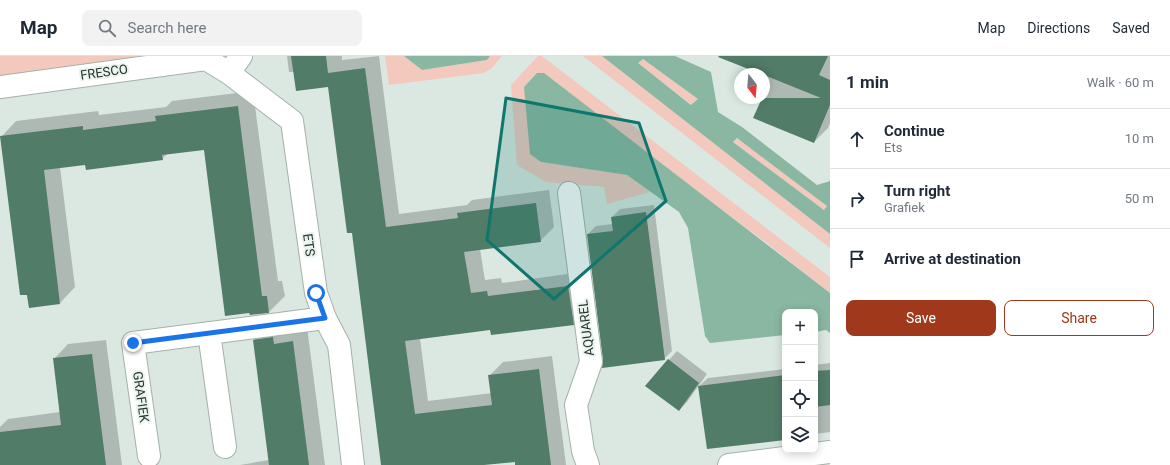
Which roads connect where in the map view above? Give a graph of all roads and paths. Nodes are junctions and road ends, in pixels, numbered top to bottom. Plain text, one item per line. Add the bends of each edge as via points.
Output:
1 (235, 64) edge
2 (0, 87) edge
3 (569, 193) dead end
4 (325, 318) junction
5 (209, 333) junction
6 (225, 447) dead end
7 (830, 452) edge
8 (149, 456) dead end
9 (353, 465) edge
10 (588, 465) edge
11 (728, 465) edge

1 - 2 street, FRESCO via 206,58
1 - 4 street, ETS via 292,121 316,293
3 - 10 street, AQUAREL via 591,362 576,405 583,451
4 - 5 street, GRAFIEK
4 - 9 street, ETS via 339,345
5 - 6 street
5 - 8 street, GRAFIEK via 133,343
7 - 11 street

